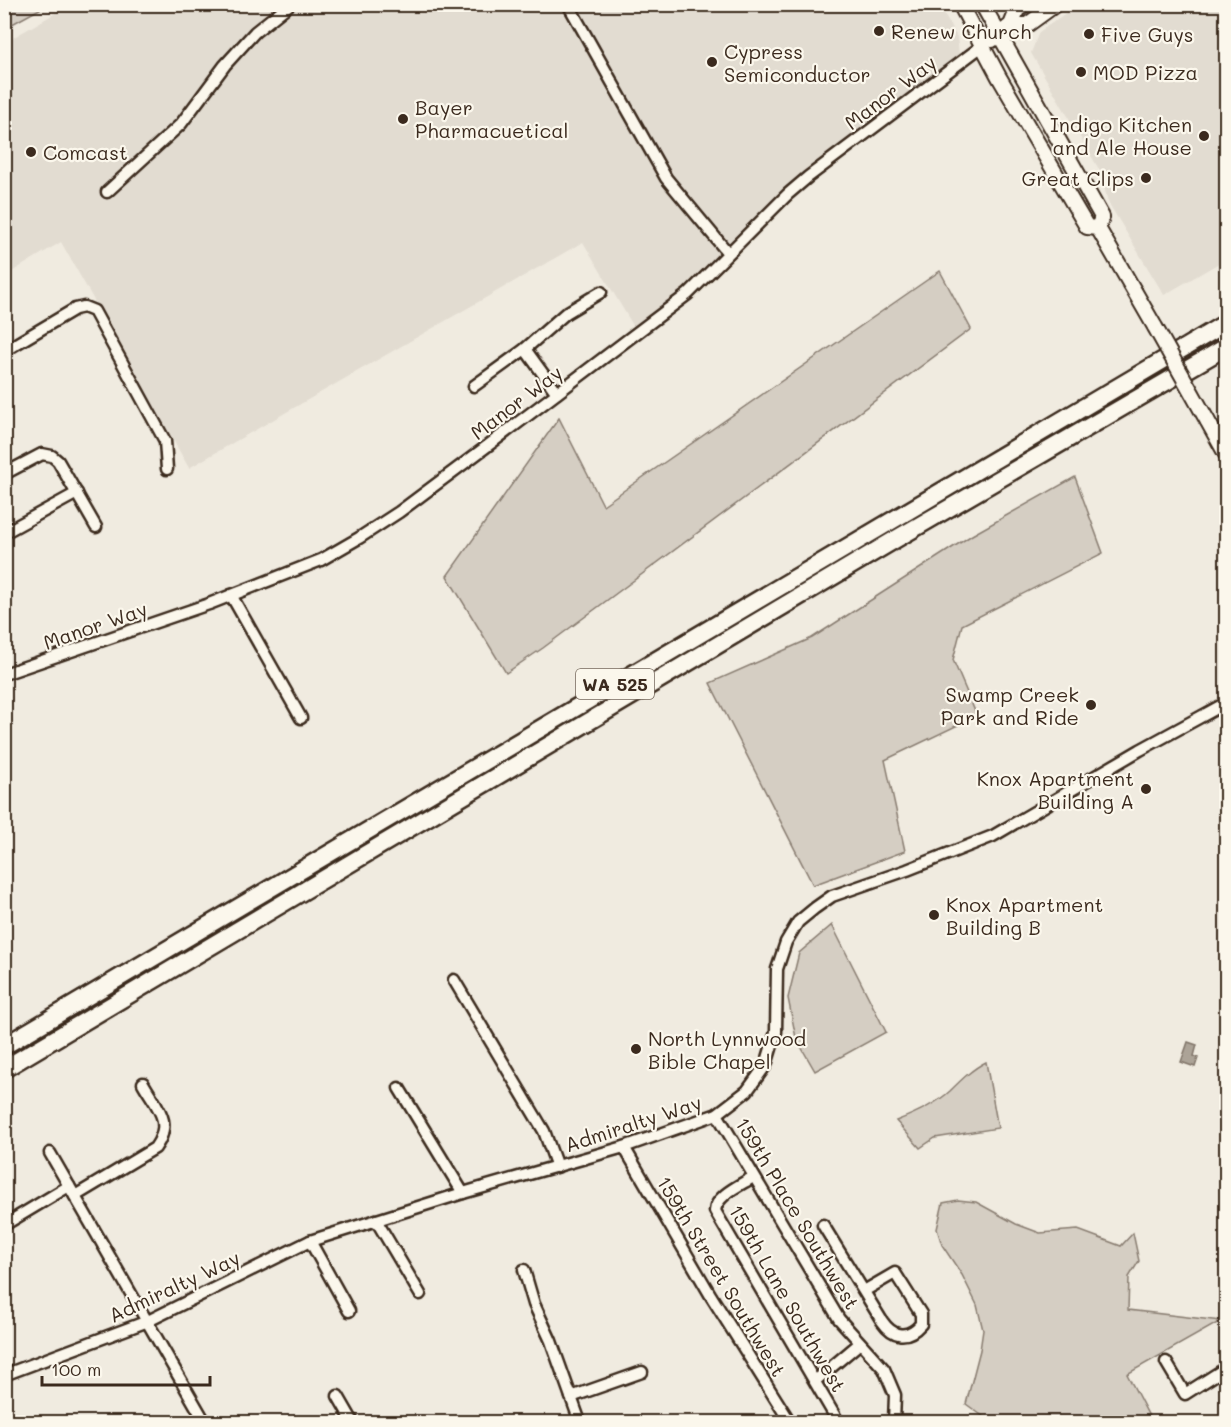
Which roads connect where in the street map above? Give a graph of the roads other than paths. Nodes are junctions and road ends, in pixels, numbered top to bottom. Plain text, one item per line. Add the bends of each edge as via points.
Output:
1 (290, 4) edge
2 (568, 4) edge
3 (960, 4) edge
4 (982, 4) edge
5 (1024, 4) edge
6 (1056, 4) edge
7 (1011, 25) junction
8 (999, 35) junction
9 (982, 46) junction
10 (107, 192) dead end
11 (1098, 228) junction
12 (728, 253) junction
13 (601, 292) dead end
14 (1227, 323) edge
15 (1227, 347) edge
16 (525, 349) junction
17 (4, 351) edge
18 (474, 386) dead end
19 (557, 393) junction
20 (1227, 454) edge
21 (167, 469) dead end
22 (4, 474) edge
23 (76, 493) junction
24 (96, 527) dead end
25 (4, 533) edge
26 (231, 595) junction
27 (4, 674) edge
28 (1227, 703) edge
29 (301, 718) dead end
30 (454, 980) dead end
31 (4, 1046) edge
32 (4, 1069) edge
33 (143, 1083) dead end
34 (399, 1088) dead end
35 (717, 1114) junction
36 (624, 1147) junction
37 (50, 1153) dead end
38 (557, 1167) junction
39 (753, 1177) junction
40 (72, 1191) junction
41 (463, 1194) junction
42 (376, 1220) junction
43 (4, 1225) edge
44 (824, 1225) dead end
45 (310, 1241) junction
46 (524, 1270) dead end
47 (864, 1291) junction
48 (420, 1294) dead end
49 (349, 1311) dead end
50 (148, 1321) junction
51 (860, 1342) junction
52 (1166, 1362) dead end
53 (1227, 1368) edge
54 (642, 1372) dead end
55 (4, 1375) edge
56 (815, 1381) junction
57 (338, 1396) dead end
58 (571, 1397) junction
59 (836, 1418) dead end
60 (206, 1422) edge
61 (352, 1422) edge
62 (580, 1422) edge
63 (790, 1422) edge
64 (894, 1422) edge

1 - 10 street via 255,32 225,65 181,124
2 - 12 street via 666,178
3 - 9 main road
4 - 8 main road
5 - 7 main road
6 - 7 main road via 1027,26
7 - 8 main road
8 - 9 main road
8 - 11 main road via 1102,217
9 - 11 main road via 1087,227
9 - 12 street, Manor Way via 822,165
11 - 20 main road, bridge
12 - 19 street, Manor Way via 688,294
13 - 16 street via 566,313
14 - 31 highway, WA 525
15 - 32 highway, WA 525
16 - 18 street
16 - 19 street
17 - 21 street via 75,309 94,311 165,441
19 - 26 street, Manor Way via 360,538 321,560
22 - 23 street via 42,454 52,456
23 - 24 street
23 - 25 street
26 - 27 street, Manor Way
26 - 29 street
28 - 35 street, Admiralty Way via 993,836 832,896 815,908 798,922 777,969 776,1032 766,1065 747,1091
30 - 38 street via 544,1131
33 - 40 street via 165,1122 163,1137 154,1148
34 - 41 street
35 - 36 street, Admiralty Way
35 - 39 street, 159th Place Southwest
36 - 38 street, Admiralty Way
36 - 63 street, 159th Street Southwest
37 - 40 street
38 - 41 street, Admiralty Way
39 - 51 street, 159th Place Southwest via 839,1319
39 - 56 street, 159th Lane Southwest via 720,1199 715,1211
40 - 43 street
40 - 50 street
41 - 42 street, Admiralty Way
42 - 45 street, Admiralty Way
42 - 48 street
44 - 47 street
45 - 49 street
45 - 50 street, Admiralty Way
46 - 58 street
47 - 47 street via 895,1273 921,1314 921,1324 915,1330 896,1335 888,1330
50 - 55 street, Admiralty Way
50 - 60 street
51 - 56 street
51 - 64 street, 159th Place Southwest via 884,1369 895,1395
52 - 53 street via 1185,1394
54 - 58 street
56 - 59 street, 159th Lane Southwest
57 - 61 street
58 - 62 street

